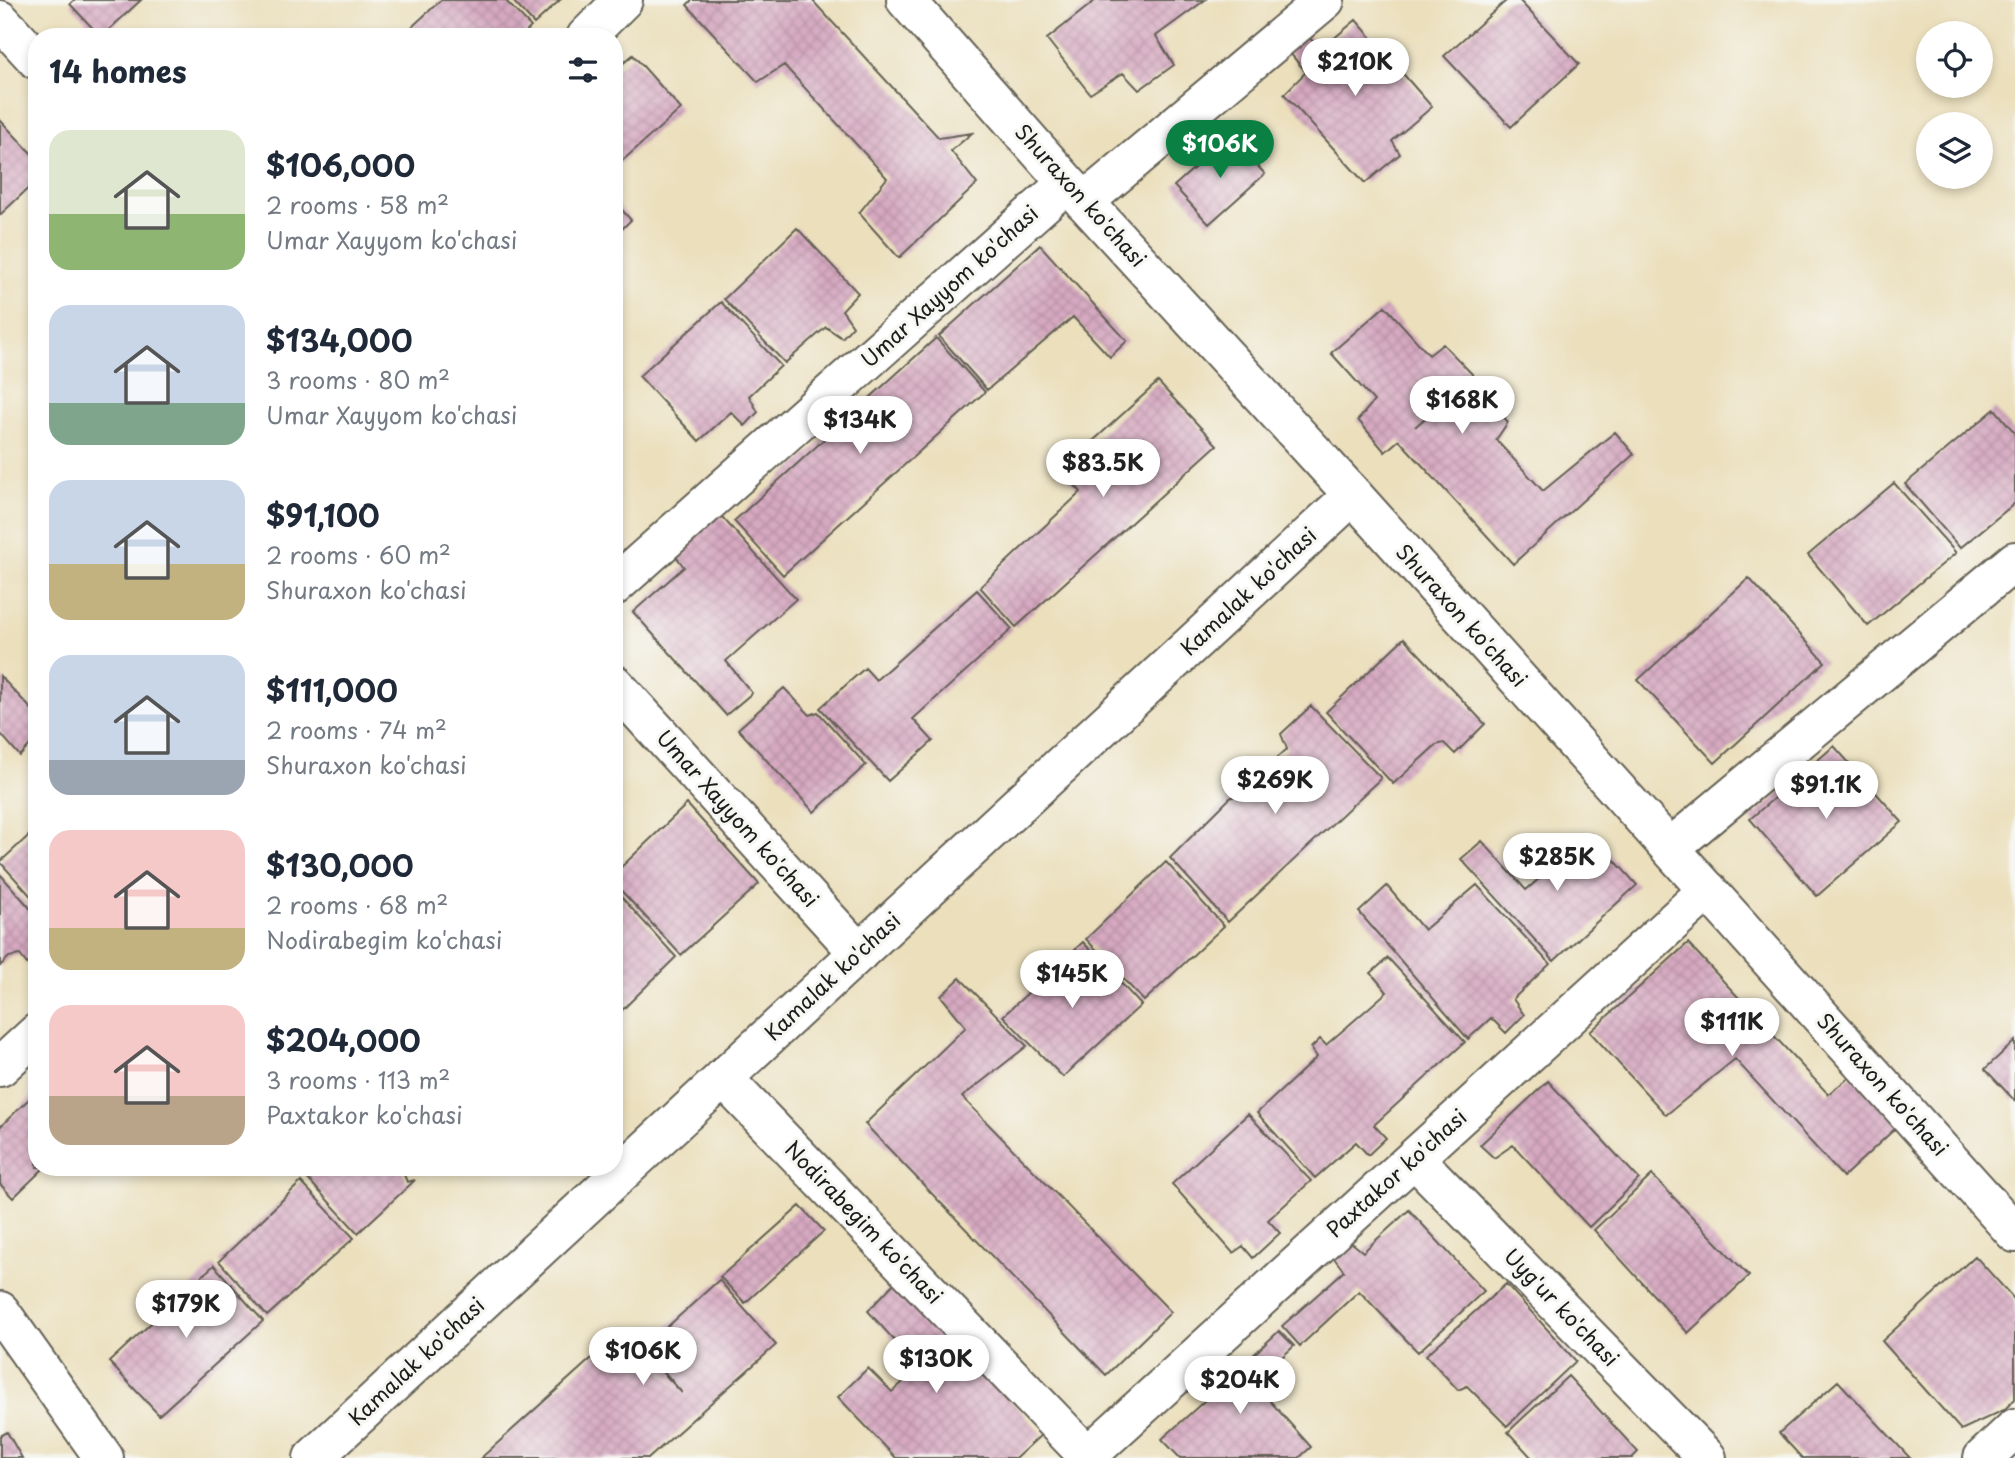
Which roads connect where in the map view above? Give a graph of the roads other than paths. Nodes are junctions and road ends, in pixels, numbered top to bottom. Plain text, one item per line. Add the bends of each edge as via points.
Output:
1 (8, 0) edge
2 (623, 0) edge
3 (906, 0) edge
4 (1325, 0) edge
5 (0, 7) edge
6 (0, 20) edge
7 (595, 28) edge
8 (28, 50) edge
9 (1075, 193) junction
10 (1353, 495) junction
11 (2015, 561) edge
12 (623, 578) edge
13 (623, 694) edge
14 (1670, 848) junction
15 (1708, 890) junction
16 (859, 953) junction
17 (28, 1041) edge
18 (0, 1067) edge
19 (723, 1078) junction
20 (1414, 1158) junction
21 (623, 1171) edge
22 (617, 1176) edge
23 (2015, 1233) edge
24 (0, 1311) edge
25 (2015, 1428) edge
26 (1088, 1457) edge
27 (104, 1458) edge
28 (313, 1458) edge
29 (1707, 1458) edge
30 (1983, 1458) edge

1 - 5 street
2 - 7 street
3 - 9 street, Shuraxon ko'chasi
4 - 9 street, Umar Xayyom ko'chasi
6 - 8 street
9 - 10 street, Shuraxon ko'chasi
9 - 12 street, Umar Xayyom ko'chasi
10 - 14 street, Shuraxon ko'chasi
10 - 16 street, Kamalak ko'chasi
11 - 14 street
13 - 16 street, Umar Xayyom ko'chasi
14 - 15 street, Shuraxon ko'chasi
15 - 20 street, Paxtakor ko'chasi
15 - 23 street, Shuraxon ko'chasi
16 - 19 street, Kamalak ko'chasi
17 - 18 street
19 - 21 street, Kamalak ko'chasi
19 - 26 street, Nodirabegim ko'chasi
20 - 26 street, Paxtakor ko'chasi
20 - 29 street, Uyg'ur ko'chasi
22 - 28 street, Kamalak ko'chasi
24 - 27 street
25 - 30 street

